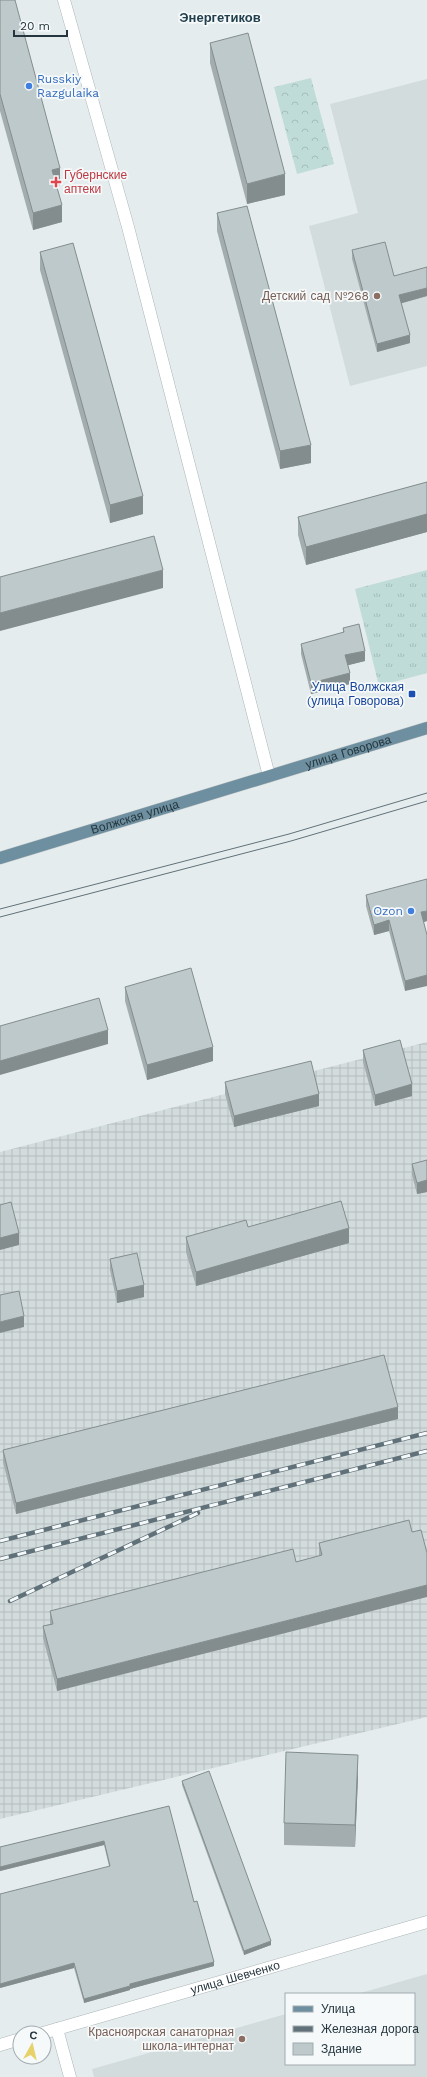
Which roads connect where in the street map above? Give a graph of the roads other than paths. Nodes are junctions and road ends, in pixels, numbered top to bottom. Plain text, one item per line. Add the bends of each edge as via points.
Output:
1 (64, 0) edge
2 (427, 728) edge
3 (269, 776) junction
4 (0, 858) edge
5 (427, 1922) edge
6 (57, 2029) junction
7 (52, 2030) edge
8 (12, 2041) edge
9 (0, 2045) edge
10 (70, 2077) edge

1 - 3 street via 128,227
2 - 3 main road, улица Говорова
3 - 4 main road, Волжская улица
5 - 6 street, улица Шевченко
6 - 7 street, улица Шевченко
6 - 10 street
8 - 9 street

